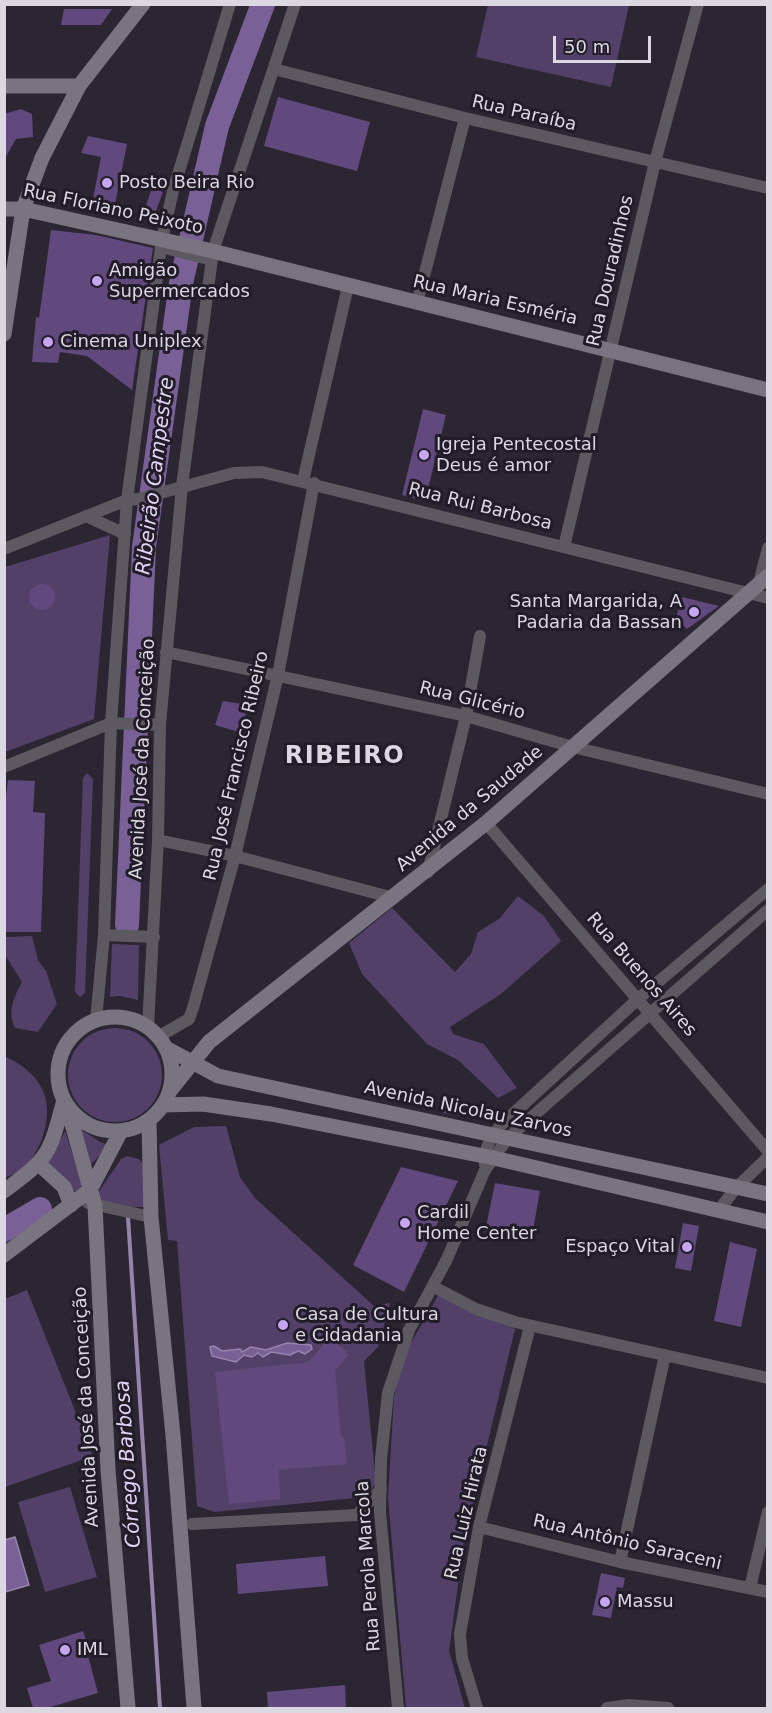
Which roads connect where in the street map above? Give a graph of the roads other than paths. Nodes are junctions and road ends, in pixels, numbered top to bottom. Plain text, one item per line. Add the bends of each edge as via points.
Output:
1 (143, 4) edge
2 (230, 4) edge
3 (295, 4) edge
4 (698, 4) edge
5 (274, 69) junction
6 (4, 86) edge
7 (79, 86) junction
8 (465, 118) junction
9 (654, 162) junction
10 (768, 188) edge
11 (23, 208) junction
12 (4, 209) edge
13 (165, 245) junction
14 (209, 255) junction
15 (348, 286) junction
16 (417, 303) junction
17 (4, 334) edge
18 (612, 349) junction
19 (768, 390) edge
20 (309, 482) junction
21 (176, 488) junction
22 (133, 500) junction
23 (86, 516) junction
24 (125, 534) junction
25 (564, 547) junction
26 (768, 548) edge
27 (4, 549) edge
28 (758, 584) edge
29 (768, 598) edge
30 (480, 636) dead end
31 (166, 652) junction
32 (278, 675) junction
33 (466, 716) junction
34 (116, 723) junction
35 (154, 724) junction
36 (573, 747) junction
37 (4, 767) edge
38 (768, 794) edge
39 (486, 823) junction
40 (159, 840) junction
41 (235, 855) junction
42 (428, 872) junction
43 (765, 896) edge
44 (394, 898) junction
45 (768, 910) edge
46 (104, 935) junction
47 (154, 937) junction
48 (638, 999) junction
49 (649, 1012) junction
50 (96, 1020) junction
51 (157, 1037) junction
52 (190, 1063) junction
53 (166, 1099) junction
54 (66, 1103) junction
55 (149, 1120) junction
56 (121, 1131) junction
57 (500, 1137) junction
58 (768, 1151) edge
59 (768, 1157) edge
60 (488, 1162) junction
61 (40, 1165) junction
62 (736, 1188) junction
63 (4, 1191) edge
64 (768, 1194) edge
65 (80, 1198) junction
66 (95, 1206) junction
67 (718, 1211) junction
68 (151, 1217) junction
69 (768, 1222) edge
70 (4, 1255) edge
71 (434, 1287) junction
72 (530, 1326) junction
73 (665, 1355) junction
74 (768, 1378) edge
75 (381, 1489) junction
76 (768, 1512) edge
77 (192, 1524) dead end
78 (479, 1527) junction
79 (620, 1562) junction
80 (750, 1588) junction
81 (768, 1592) edge
82 (629, 1707) edge
83 (128, 1708) edge
84 (194, 1708) edge
85 (398, 1708) edge
86 (477, 1708) edge
87 (606, 1708) edge
88 (668, 1708) edge

1 - 7 main road
2 - 13 street, Avenida José da Conceição via 173,191
3 - 5 street, Avenida José da Conceição
4 - 9 street, Rua Douradinhos
5 - 8 street, Rua Paraíba
5 - 14 street, Avenida José da Conceição
6 - 7 main road
7 - 11 main road via 42,158
8 - 9 street, Rua Paraíba
8 - 16 street
9 - 10 street, Rua Paraíba
9 - 18 street, Rua Douradinhos
11 - 12 main road, Rua Floriano Peixoto
11 - 13 main road, Rua Floriano Peixoto
11 - 17 main road
13 - 14 main road, Rua Floriano Peixoto
13 - 22 street, Avenida José da Conceição
14 - 15 main road, Rua Maria Esméria
14 - 21 street, Avenida José da Conceição
15 - 16 main road, Rua Maria Esméria
15 - 20 street, Rua José Francisco Ribeiro
16 - 18 main road, Rua Maria Esméria
18 - 19 main road, Rua Maria Esméria
18 - 25 street, Rua Douradinhos
20 - 21 street, Rua Rui Barbosa via 262,472 234,472
20 - 25 street, Rua Rui Barbosa
20 - 32 street, Rua José Francisco Ribeiro
21 - 22 street, Rua Rui Barbosa
21 - 31 street, Avenida José da Conceição
22 - 23 street, Rua Rui Barbosa
22 - 24 street, Avenida José da Conceição
23 - 24 street
23 - 27 street, Rua Rui Barbosa
24 - 34 street, Avenida José da Conceição
25 - 28 street, Rua Rui Barbosa
26 - 28 street
28 - 29 street, Rua Rui Barbosa
28 - 36 main road, Avenida da Saudade
30 - 33 street
31 - 32 street, Rua Glicério
31 - 35 street, Avenida José da Conceição
32 - 33 street, Rua Glicério
32 - 41 street, Rua José Francisco Ribeiro
33 - 36 street, Rua Glicério
33 - 42 street
34 - 35 street
34 - 37 street
34 - 46 street, Avenida José da Conceição
35 - 40 street, Avenida José da Conceição
36 - 38 street, Rua Glicério
36 - 39 main road, Avenida da Saudade
39 - 42 main road, Avenida da Saudade
39 - 48 street, Rua Buenos Aires
40 - 41 street
40 - 47 street, Avenida José da Conceição
41 - 44 street
41 - 51 street, Rua José Francisco Ribeiro via 189,1019
42 - 44 main road, Avenida da Saudade
43 - 48 street
44 - 52 main road, Avenida da Saudade via 233,1022
45 - 49 street
46 - 47 street
46 - 50 street, Avenida José da Conceição
47 - 51 street, Avenida José da Conceição
48 - 49 street, Rua Buenos Aires
48 - 57 street
49 - 57 street
49 - 58 street, Rua Buenos Aires
50 - 51 main road via 123,1017
50 - 54 main road via 76,1032 60,1056 58,1079
51 - 52 main road, Avenida Nicolau Zarvos
51 - 53 main road via 171,1062
52 - 53 main road, Avenida da Saudade
52 - 57 main road, Avenida Nicolau Zarvos via 218,1076
53 - 55 main road
53 - 60 main road via 228,1106
54 - 56 main road via 91,1126
54 - 61 main road via 52,1145
54 - 65 main road, Avenida José da Conceição
55 - 56 main road
55 - 68 main road
56 - 65 main road
57 - 60 street, Rua Perola Marcola
57 - 62 main road, Avenida Nicolau Zarvos
59 - 62 street
60 - 67 main road
60 - 71 street, Rua Perola Marcola
61 - 63 main road
61 - 65 main road
62 - 64 main road, Avenida Nicolau Zarvos
62 - 67 street
65 - 66 main road, Avenida José da Conceição
65 - 70 main road
66 - 68 street
66 - 83 main road, Avenida José da Conceição via 108,1470
67 - 69 main road
68 - 84 main road
71 - 72 street via 476,1309
71 - 75 street, Rua Perola Marcola via 410,1329 388,1393
72 - 73 street
72 - 78 street, Rua Luiz Hirata
73 - 74 street
73 - 79 street
75 - 77 street via 357,1515
75 - 85 street, Rua Perola Marcola
76 - 80 street
78 - 79 street, Rua Antônio Saraceni
78 - 86 street, Rua Luiz Hirata via 460,1634 462,1658
79 - 80 street, Rua Antônio Saraceni
80 - 81 street, Rua Antônio Saraceni
82 - 87 street
82 - 88 street

